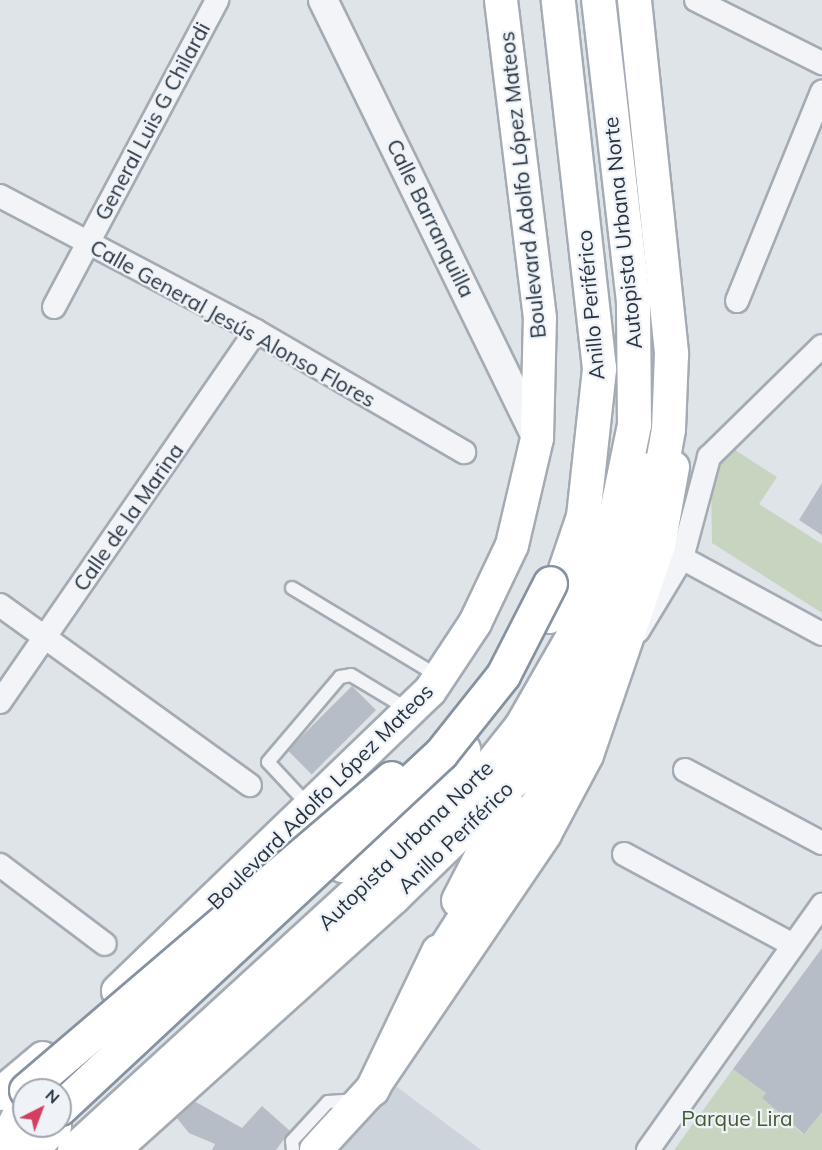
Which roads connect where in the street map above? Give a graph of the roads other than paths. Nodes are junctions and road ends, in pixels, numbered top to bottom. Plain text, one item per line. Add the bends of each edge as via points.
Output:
1 (217, 0) edge
2 (323, 0) edge
3 (501, 0) edge
4 (549, 0) edge
5 (558, 0) edge
6 (598, 0) edge
7 (612, 0) edge
8 (634, 0) edge
9 (642, 0) edge
10 (696, 0) edge
11 (822, 63) edge
12 (822, 92) edge
13 (0, 196) edge
14 (87, 243) junction
15 (737, 302) dead end
16 (54, 307) dead end
17 (256, 331) junction
18 (822, 346) edge
19 (537, 438) junction
20 (464, 452) dead end
21 (682, 558) junction
22 (292, 588) dead end
23 (0, 605) edge
24 (822, 634) edge
25 (45, 638) junction
26 (618, 653) junction
27 (439, 677) junction
28 (570, 700) junction
29 (0, 702) edge
30 (410, 711) junction
31 (441, 753) junction
32 (685, 770) dead end
33 (250, 785) dead end
34 (313, 809) junction
35 (822, 843) edge
36 (510, 850) junction
37 (624, 854) dead end
38 (0, 865) edge
39 (225, 892) junction
40 (822, 905) edge
41 (105, 944) dead end
42 (794, 945) junction
43 (430, 970) junction
44 (148, 1033) junction
45 (50, 1052) junction
46 (37, 1078) edge
47 (40, 1078) edge
48 (0, 1094) edge
49 (367, 1094) junction
50 (72, 1097) edge
51 (12, 1102) edge
52 (72, 1108) edge
53 (0, 1112) edge
54 (12, 1128) edge
55 (27, 1138) edge
56 (42, 1138) edge
57 (1, 1150) edge
58 (14, 1150) edge
59 (30, 1150) edge
60 (74, 1150) edge
61 (112, 1150) edge
62 (292, 1150) edge
63 (316, 1150) edge
64 (648, 1150) edge

1 - 14 street, General Luis G Chilardi
2 - 19 street, Calle Barranquilla
3 - 19 main road, Boulevard Adolfo López Mateos via 540,318
4 - 31 highway, Autopista Urbana Norte, bridge via 596,341 585,468 567,543 527,632 477,714
5 - 44 highway, Anillo Periférico via 599,368 583,516 549,617 494,712 451,765 404,812
6 - 60 highway, Autopista Urbana Norte via 633,301 634,424 614,521 580,623 521,726 478,780
7 - 28 highway, Anillo Periférico via 649,316 654,407 631,560
8 - 26 highway via 669,320 670,388 646,548
9 - 26 main road via 679,348 678,396 673,474 662,533
10 - 11 street
12 - 15 street
13 - 14 street, Calle General Jesús Alonso Flores
14 - 16 street, General Luis G Chilardi
14 - 17 street, Calle General Jesús Alonso Flores
17 - 20 street, Calle General Jesús Alonso Flores
17 - 25 street, Calle de la Marina
18 - 21 street via 709,457
19 - 27 main road, Boulevard Adolfo López Mateos via 512,545 475,623
21 - 24 street
21 - 26 street
22 - 27 lane
23 - 25 street
25 - 29 street, Calle de la Marina
25 - 33 street
26 - 36 highway via 552,780
26 - 49 main road via 587,755 545,834
27 - 30 main road, Boulevard Adolfo López Mateos
28 - 36 highway via 566,730 518,823
28 - 43 highway via 481,850
28 - 61 highway, Anillo Periférico via 498,799
30 - 34 main road, Boulevard Adolfo López Mateos
30 - 34 lane via 351,675 340,677 268,762
31 - 47 highway, bridge via 361,800
31 - 50 highway, Autopista Urbana Norte, bridge
32 - 35 street
34 - 39 main road, Boulevard Adolfo López Mateos
36 - 43 highway
37 - 42 street
38 - 41 street
39 - 44 highway
39 - 45 main road, Boulevard Adolfo López Mateos
40 - 42 street
42 - 64 street
43 - 49 highway
44 - 52 highway, Anillo Periférico
45 - 46 highway
45 - 48 main road, Boulevard Adolfo López Mateos
49 - 62 lane via 328,1102 292,1141
49 - 63 main road
51 - 53 highway
54 - 57 highway
55 - 58 highway
56 - 59 highway

